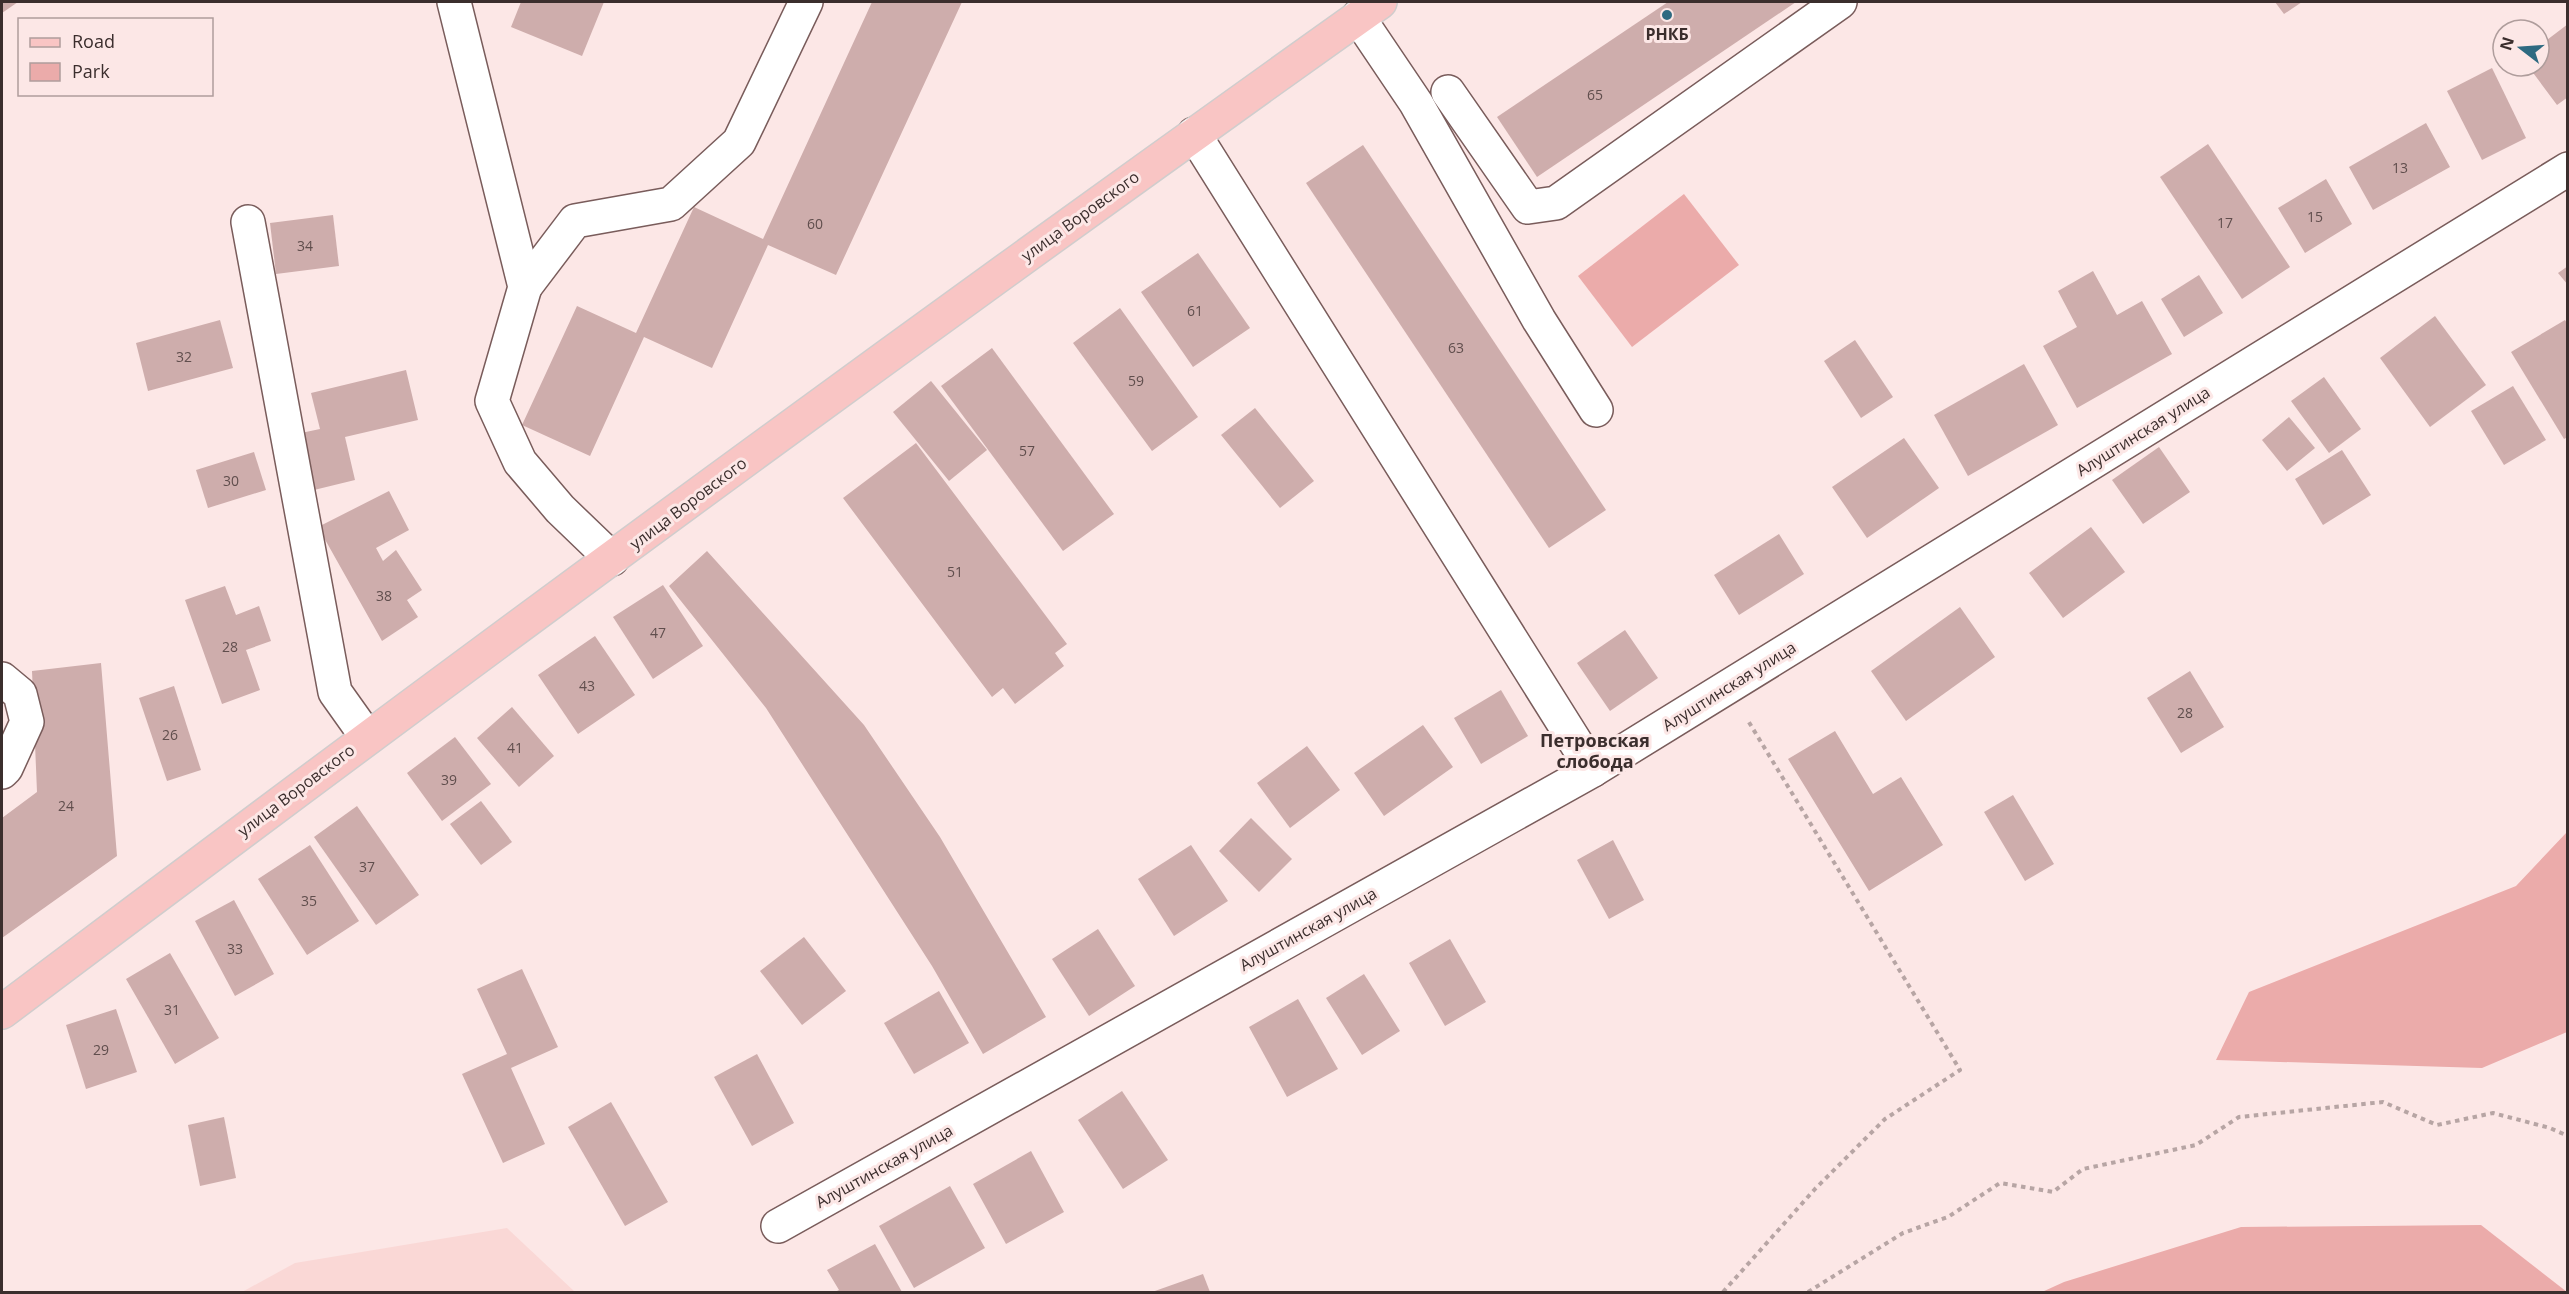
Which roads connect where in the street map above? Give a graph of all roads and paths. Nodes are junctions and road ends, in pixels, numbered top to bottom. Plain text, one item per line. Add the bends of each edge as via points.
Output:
1 (454, 2) edge
2 (806, 2) edge
3 (1840, 2) edge
4 (1369, 9) edge
5 (1448, 92) dead end
6 (1194, 134) junction
7 (2568, 169) edge
8 (248, 222) dead end
9 (525, 287) junction
10 (1596, 410) dead end
11 (612, 559) junction
12 (2, 679) edge
13 (1728, 687) junction
14 (367, 737) junction
15 (1593, 770) junction
16 (2, 772) edge
17 (2, 1012) edge
18 (2568, 1136) edge
19 (778, 1226) dead end
20 (1723, 1293) edge
21 (1808, 1293) edge

1 - 9 street
2 - 9 street via 739,142 671,204 575,221
3 - 5 street via 1556,203 1528,207
4 - 6 main road, улица Воровского
4 - 10 street via 1416,103 1539,320
6 - 11 main road, улица Воровского via 832,394
6 - 15 street
7 - 13 street, Алуштинская улица
8 - 14 street via 335,692
9 - 11 street via 492,401 520,462 560,509
11 - 14 main road, улица Воровского
12 - 16 street via 20,694 27,722
13 - 15 street, Алуштинская улица
13 - 20 path via 1960,1070 1885,1119 1815,1189
14 - 17 main road, улица Воровского
15 - 19 street, Алуштинская улица
18 - 21 path via 2493,1113 2437,1125 2383,1102 2239,1117 2196,1145 2083,1169 2053,1192 2000,1184 1948,1217 1903,1233

